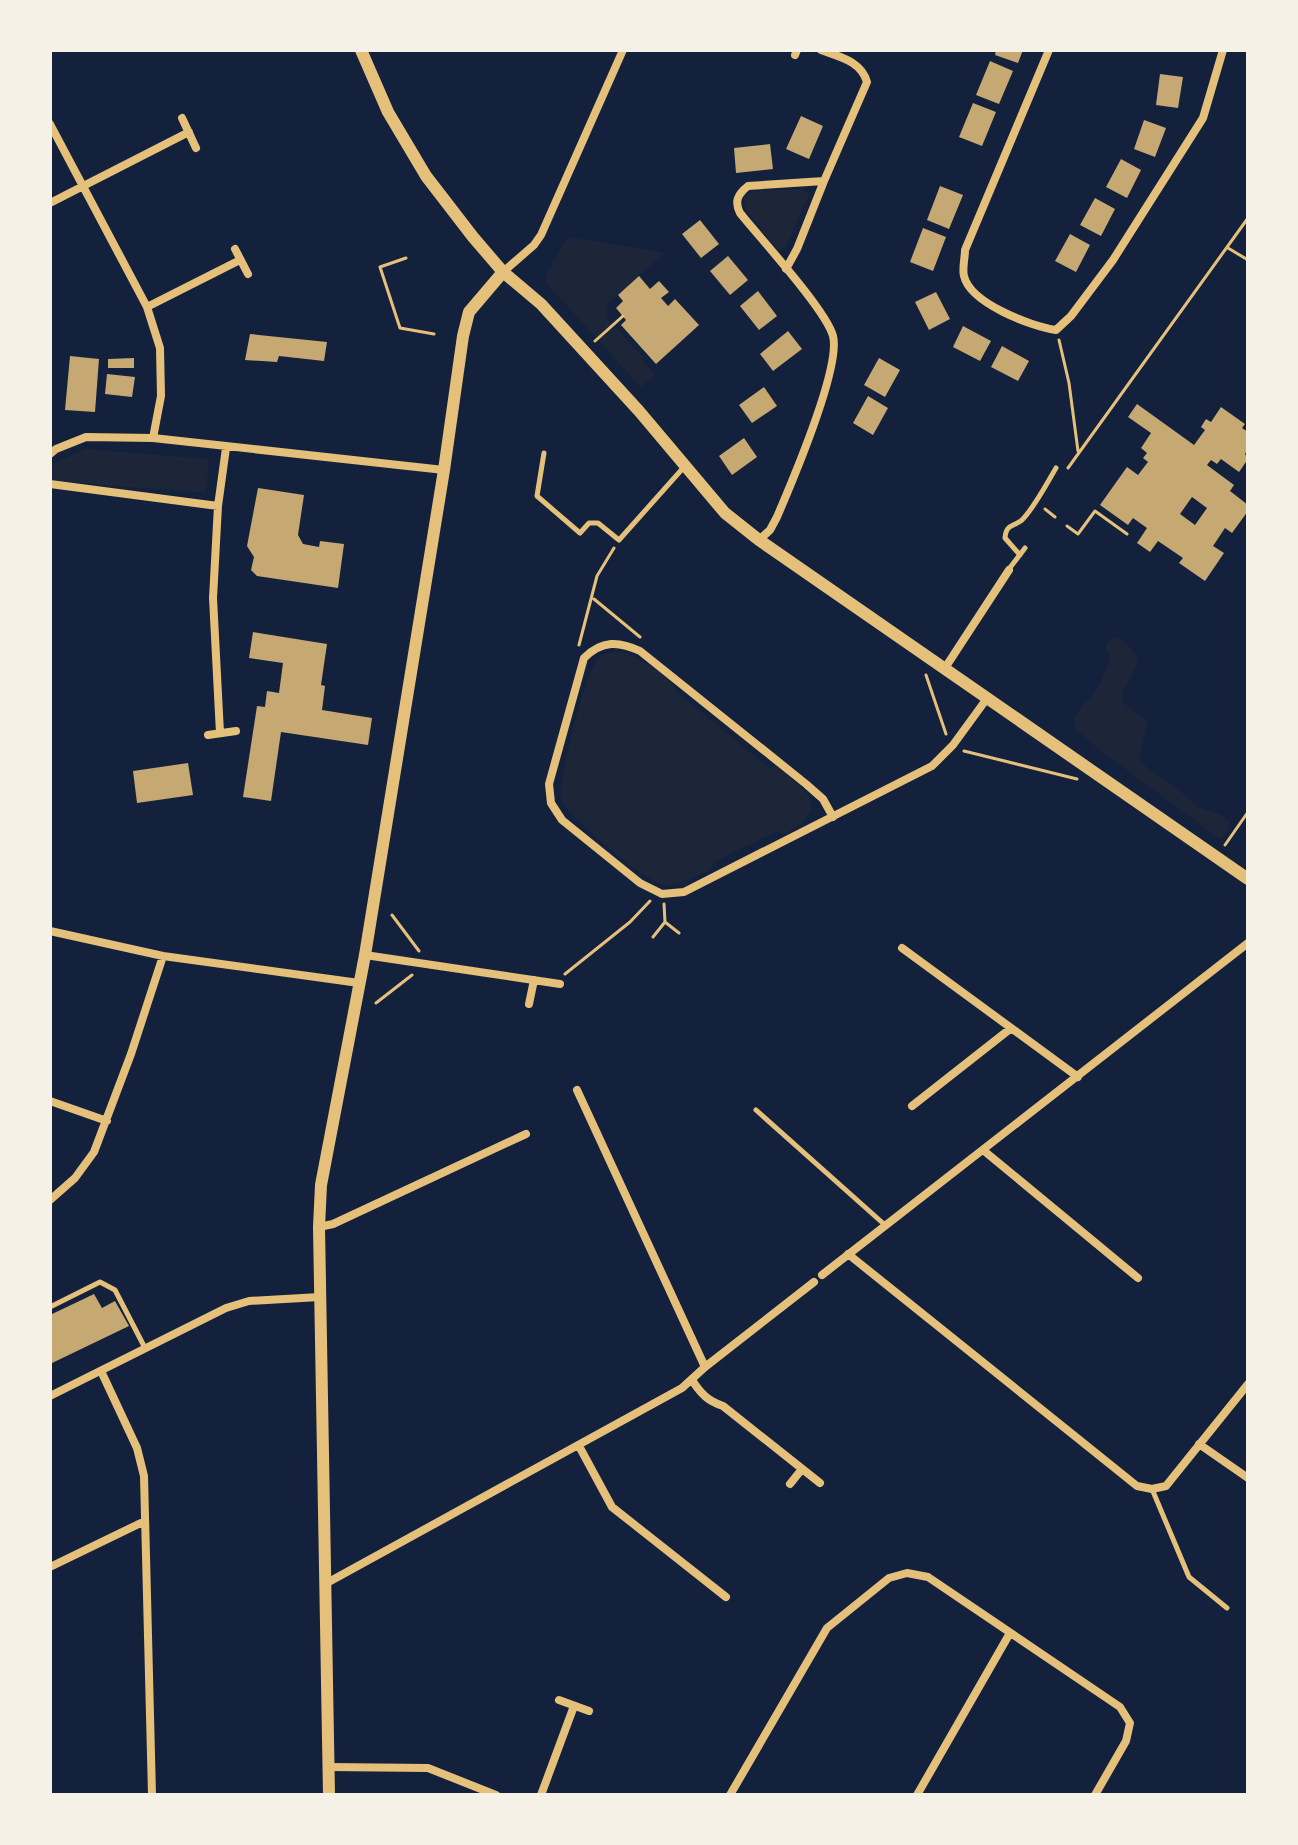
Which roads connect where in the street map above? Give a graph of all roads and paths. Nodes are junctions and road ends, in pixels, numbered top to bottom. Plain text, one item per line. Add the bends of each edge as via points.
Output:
1 (361, 50) edge
2 (623, 50) edge
3 (821, 50) edge
4 (1049, 50) edge
5 (1223, 50) edge
6 (182, 118) dead end
7 (50, 124) edge
8 (189, 132) junction
9 (196, 148) dead end
10 (824, 181) junction
11 (83, 186) junction
12 (50, 203) edge
13 (1247, 220) edge
14 (1228, 248) junction
15 (235, 249) dead end
16 (406, 258) dead end
17 (240, 260) junction
18 (1248, 260) edge
19 (786, 269) junction
20 (503, 272) junction
21 (248, 274) dead end
22 (147, 307) junction
23 (623, 316) dead end
24 (1056, 329) junction
25 (434, 334) dead end
26 (595, 341) dead end
27 (153, 438) junction
28 (226, 448) junction
29 (544, 453) dead end
30 (1078, 453) junction
31 (50, 454) edge
32 (686, 465) junction
33 (1056, 468) dead end
34 (444, 470) junction
35 (1064, 474) dead end
36 (50, 484) edge
37 (218, 506) junction
38 (1041, 507) dead end
39 (1055, 517) dead end
40 (1067, 526) dead end
41 (1127, 534) dead end
42 (619, 540) junction
43 (759, 540) junction
44 (1025, 548) dead end
45 (1020, 555) junction
46 (1009, 570) joint
47 (593, 598) junction
48 (640, 637) dead end
49 (577, 653) dead end
50 (945, 668) junction
51 (926, 675) dead end
52 (988, 697) junction
53 (236, 731) dead end
54 (220, 733) junction
55 (208, 735) dead end
56 (951, 748) junction
57 (1088, 782) dead end
58 (1248, 812) edge
59 (833, 817) junction
60 (1217, 857) junction
61 (1248, 879) edge
62 (655, 891) junction
63 (664, 900) dead end
64 (392, 915) dead end
65 (665, 922) junction
66 (50, 931) edge
67 (679, 933) dead end
68 (653, 937) dead end
69 (1248, 943) edge
70 (902, 948) dead end
71 (422, 954) dead end
72 (365, 955) junction
73 (163, 956) junction
74 (418, 970) dead end
75 (534, 980) junction
76 (359, 983) junction
77 (560, 984) joint
78 (376, 1003) dead end
79 (529, 1004) dead end
80 (1010, 1029) junction
81 (1078, 1077) junction
82 (577, 1090) dead end
83 (50, 1101) edge
84 (912, 1106) dead end
85 (756, 1110) dead end
86 (107, 1121) junction
87 (526, 1134) dead end
88 (983, 1150) junction
89 (50, 1200) edge
90 (885, 1225) junction
91 (319, 1227) junction
92 (848, 1254) junction
93 (1138, 1278) dead end
94 (320, 1297) junction
95 (50, 1307) edge
96 (146, 1349) junction
97 (705, 1367) junction
98 (101, 1371) junction
99 (692, 1380) junction
100 (1248, 1384) edge
101 (50, 1396) edge
102 (1199, 1444) junction
103 (579, 1446) junction
104 (802, 1469) junction
105 (1248, 1478) edge
106 (820, 1483) dead end
107 (790, 1484) dead end
108 (1152, 1489) junction
109 (145, 1521) junction
110 (50, 1567) edge
111 (325, 1584) junction
112 (726, 1597) dead end
113 (1227, 1608) dead end
114 (1010, 1633) junction
115 (559, 1700) dead end
116 (574, 1706) junction
117 (589, 1711) dead end
118 (328, 1767) junction
119 (152, 1795) edge
120 (329, 1795) edge
121 (496, 1795) edge
122 (541, 1795) edge
123 (730, 1795) edge
124 (917, 1795) edge
125 (1095, 1795) edge

1 - 20 street via 388,112 426,176
2 - 20 street via 541,235
3 - 10 street via 857,64 867,82
4 - 24 street via 965,250 963,274 971,293 1033,326
5 - 24 street via 1203,118 1113,260
6 - 8 street
7 - 11 street
8 - 9 street
8 - 11 street
10 - 19 street
10 - 19 street via 748,186 737,198 740,213
11 - 12 street
11 - 22 street
13 - 14 path
14 - 18 path
14 - 30 path
15 - 17 street
16 - 25 path via 380,267 400,328
17 - 21 street
17 - 22 street
19 - 43 street via 828,324 833,357 783,502
20 - 32 street via 541,304
20 - 34 street via 469,312
22 - 27 street via 160,348 161,396
23 - 26 path
24 - 30 path
27 - 28 street
27 - 31 street via 86,437
28 - 34 street
28 - 37 street
29 - 42 lane via 537,496 580,533 589,523 598,523
30 - 35 path
32 - 42 lane
32 - 43 street via 725,513
33 - 45 lane via 1021,520 1006,531 1005,538
34 - 72 street
36 - 37 street
37 - 54 street via 213,598
38 - 39 path
40 - 41 path via 1078,534 1095,511
42 - 47 path via 597,576
43 - 50 street
44 - 45 lane
45 - 46 lane
46 - 50 street
47 - 48 path
47 - 49 path
50 - 52 street
51 - 56 path
52 - 56 street
52 - 60 street
53 - 54 street
54 - 55 street
56 - 57 path
56 - 59 street via 932,766
58 - 60 path
59 - 62 street via 684,892
59 - 62 street via 806,784 640,651 624,643 592,650 584,658 549,793 551,803 562,820
60 - 61 street
62 - 77 path via 630,922 562,976
63 - 65 path
64 - 71 path
65 - 67 path
65 - 68 path
66 - 73 street
69 - 81 street
70 - 80 street
72 - 75 street
72 - 76 street
73 - 76 street
73 - 86 street
74 - 78 path
75 - 77 street
75 - 79 street
76 - 91 street via 321,1185
80 - 81 street
80 - 84 street
81 - 88 street
82 - 97 street
83 - 86 street
85 - 90 lane
86 - 89 street via 88,1161
87 - 91 street
88 - 90 street
88 - 93 street
90 - 92 street
91 - 94 street
92 - 97 street
92 - 108 street via 1137,1486
94 - 96 street via 249,1301
94 - 111 street
95 - 96 lane via 100,1282 108,1285
96 - 98 street
97 - 99 street
98 - 101 street
98 - 109 street via 137,1448
99 - 103 street
99 - 104 street via 700,1393
100 - 102 street
102 - 105 street
102 - 108 street via 1166,1486
103 - 111 street
103 - 112 street via 612,1507
104 - 106 street
104 - 107 street
108 - 113 lane via 1189,1577
109 - 110 street
109 - 119 street
111 - 118 street
114 - 123 street via 928,1577 907,1573 889,1578 827,1628
114 - 124 street
114 - 125 street via 1120,1707 1130,1723 1126,1741
115 - 116 street
116 - 117 street
116 - 122 street
118 - 120 street
118 - 121 street via 428,1768

